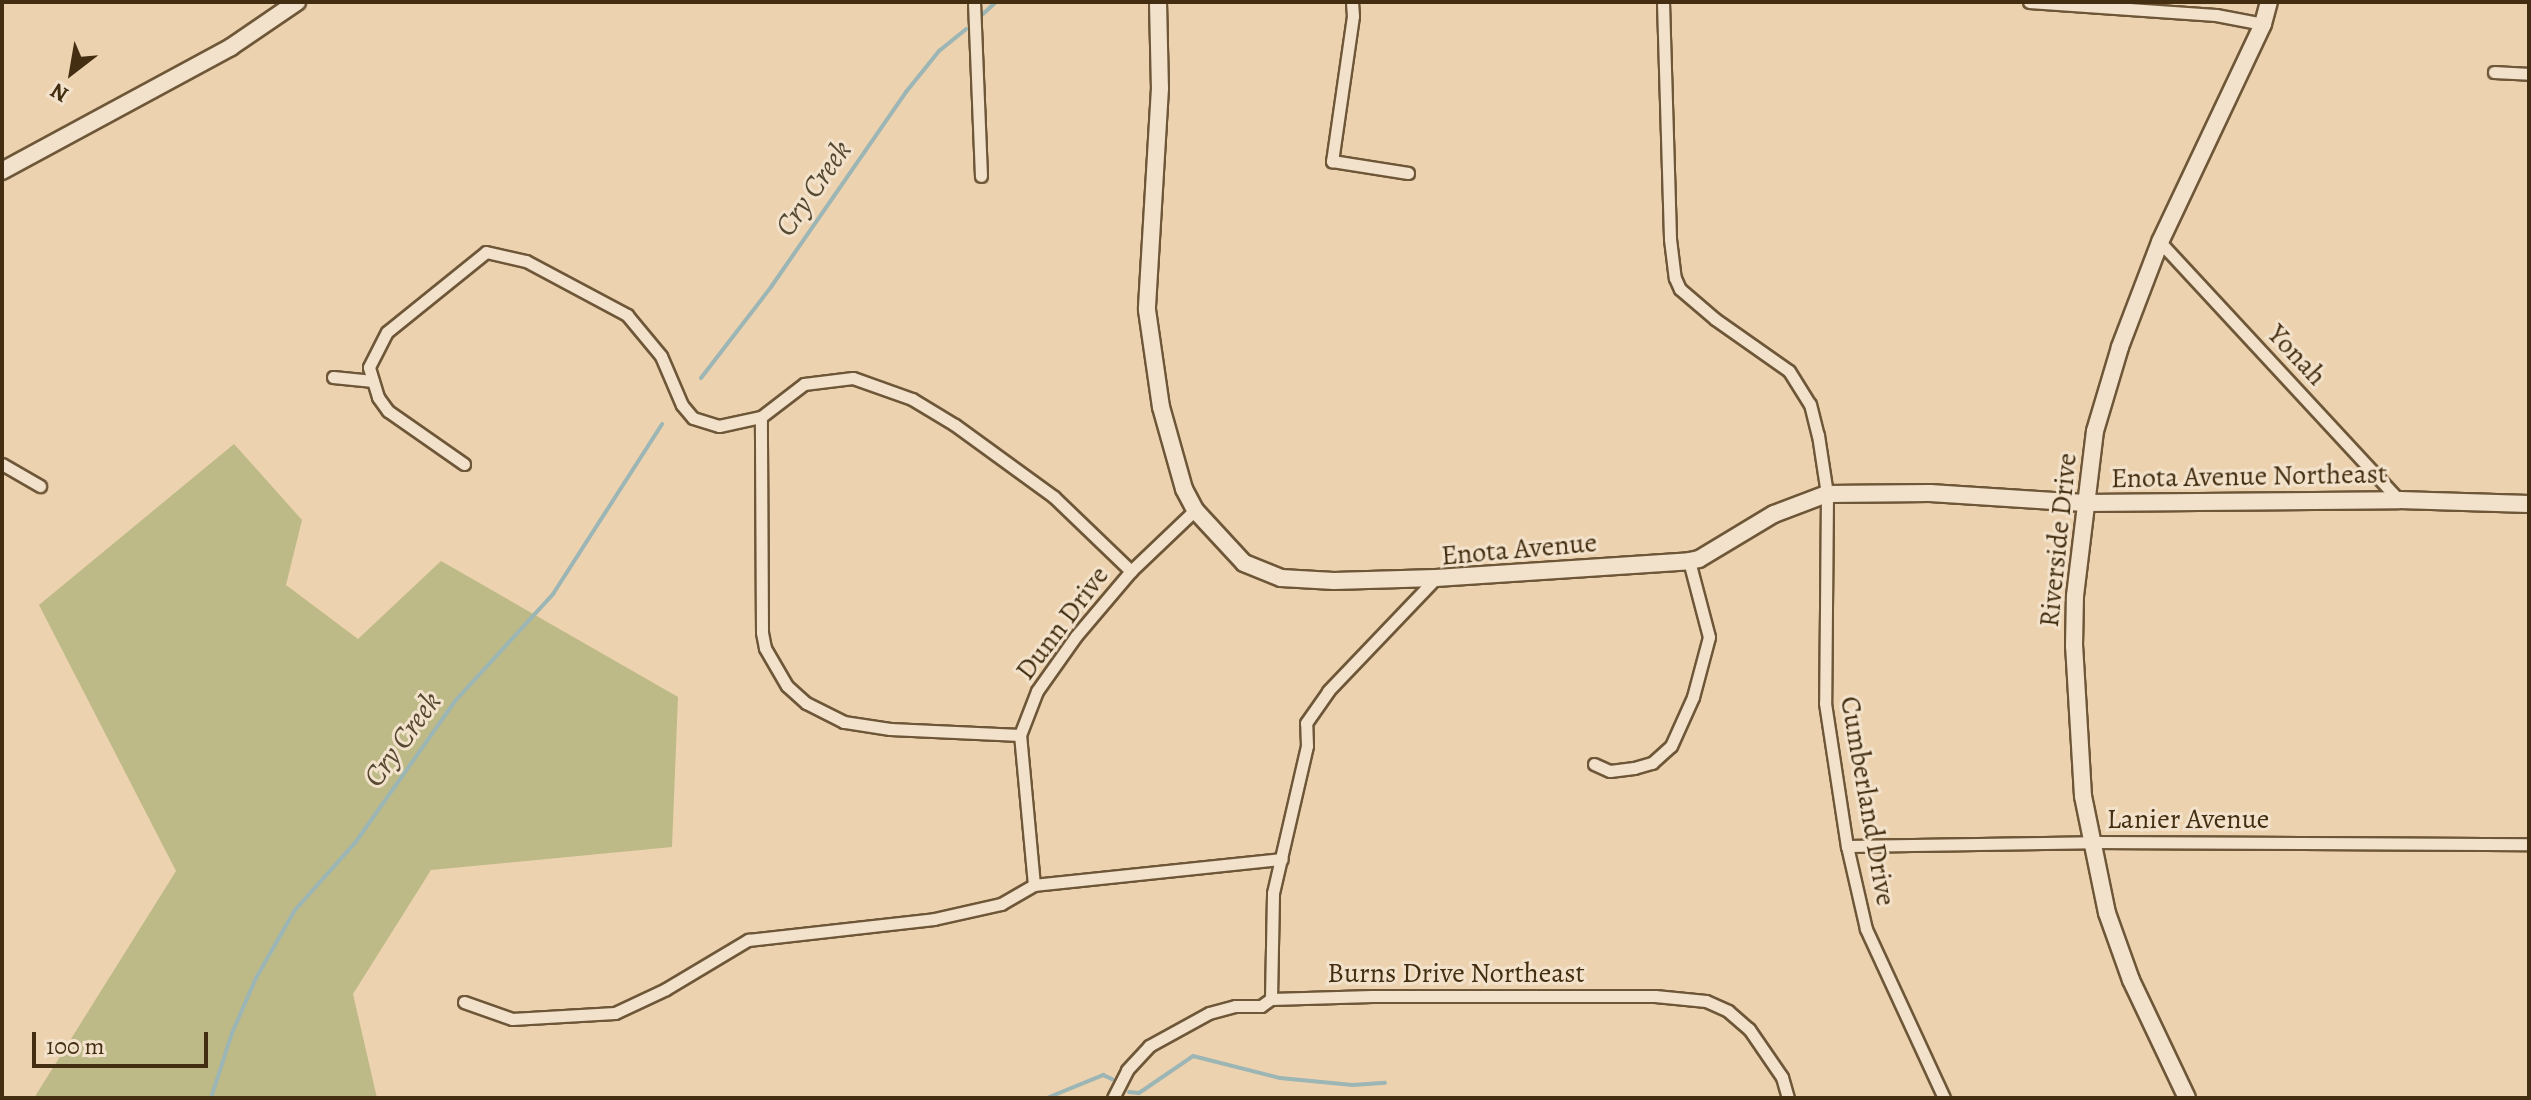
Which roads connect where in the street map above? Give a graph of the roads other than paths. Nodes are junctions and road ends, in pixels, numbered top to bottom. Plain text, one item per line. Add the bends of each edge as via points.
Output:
1 (297, 2) edge
2 (974, 2) edge
3 (1158, 2) edge
4 (1352, 2) edge
5 (1663, 2) edge
6 (2029, 2) edge
7 (2269, 2) edge
8 (2263, 24) junction
9 (2494, 72) dead end
10 (2529, 74) edge
11 (2, 171) edge
12 (1408, 173) dead end
13 (981, 176) dead end
14 (2160, 242) junction
15 (333, 377) dead end
16 (373, 381) junction
17 (761, 417) junction
18 (2, 464) edge
19 (464, 464) dead end
20 (40, 486) dead end
21 (1827, 494) junction
22 (2399, 500) junction
23 (2085, 503) junction
24 (2529, 504) edge
25 (1195, 510) junction
26 (1689, 561) junction
27 (1131, 571) junction
28 (1436, 578) junction
29 (1020, 735) junction
30 (1594, 764) dead end
31 (2093, 842) junction
32 (2529, 844) edge
33 (1847, 846) junction
34 (1282, 859) junction
35 (1034, 885) junction
36 (1271, 999) junction
37 (464, 1002) dead end
38 (1113, 1098) edge
39 (1788, 1098) edge
40 (1944, 1098) edge
41 (2187, 1098) edge

1 - 11 street via 231,47
2 - 13 street
3 - 25 street via 1160,88 1147,310 1161,407
4 - 12 street via 1332,161
5 - 21 street, Cumberland Drive via 1675,278 1680,289 1715,319 1798,382 1818,435
6 - 8 street via 2216,15
7 - 8 street, Riverside Drive
8 - 14 street, Riverside Drive
9 - 10 street
14 - 22 street, Yonah
14 - 23 street, Riverside Drive via 2105,394
15 - 16 street
16 - 17 street via 369,367 387,332 486,252 526,261 627,315 661,356 693,418 719,426
16 - 19 street via 388,411
17 - 27 street via 804,384 853,378 912,399 1054,497
17 - 29 street via 762,632 769,657 787,686 806,703 844,722
18 - 20 street
21 - 23 street, Enota Avenue Northeast via 1930,493
21 - 26 street, Enota Avenue via 1774,514
21 - 33 street, Cumberland Drive via 1825,703
22 - 23 street, Enota Avenue Northeast
22 - 24 street, Enota Avenue Northeast
23 - 31 street, Riverside Drive via 2074,646 2083,796
25 - 27 street, Dunn Drive
25 - 28 street via 1244,563 1281,578
26 - 28 street, Enota Avenue
26 - 30 street via 1709,637 1693,697 1671,746 1652,763 1610,771
27 - 29 street, Dunn Drive via 1037,691
28 - 34 street, Enota Avenue via 1311,713
29 - 35 street, Dunn Drive
31 - 32 street, Lanier Avenue
31 - 33 street, Lanier Avenue
31 - 41 street, Riverside Drive via 2107,913 2131,980
33 - 40 street, Cumberland Drive via 1866,929
34 - 35 street
34 - 36 street, Enota Avenue via 1273,893
35 - 37 street via 1001,904 934,919 748,940 615,1013 512,1019
36 - 38 street, Burns Drive Northeast via 1261,1006 1209,1013 1176,1028 1127,1070
36 - 39 street, Burns Drive Northeast via 1655,996 1706,1001 1728,1011 1759,1041 1782,1077

